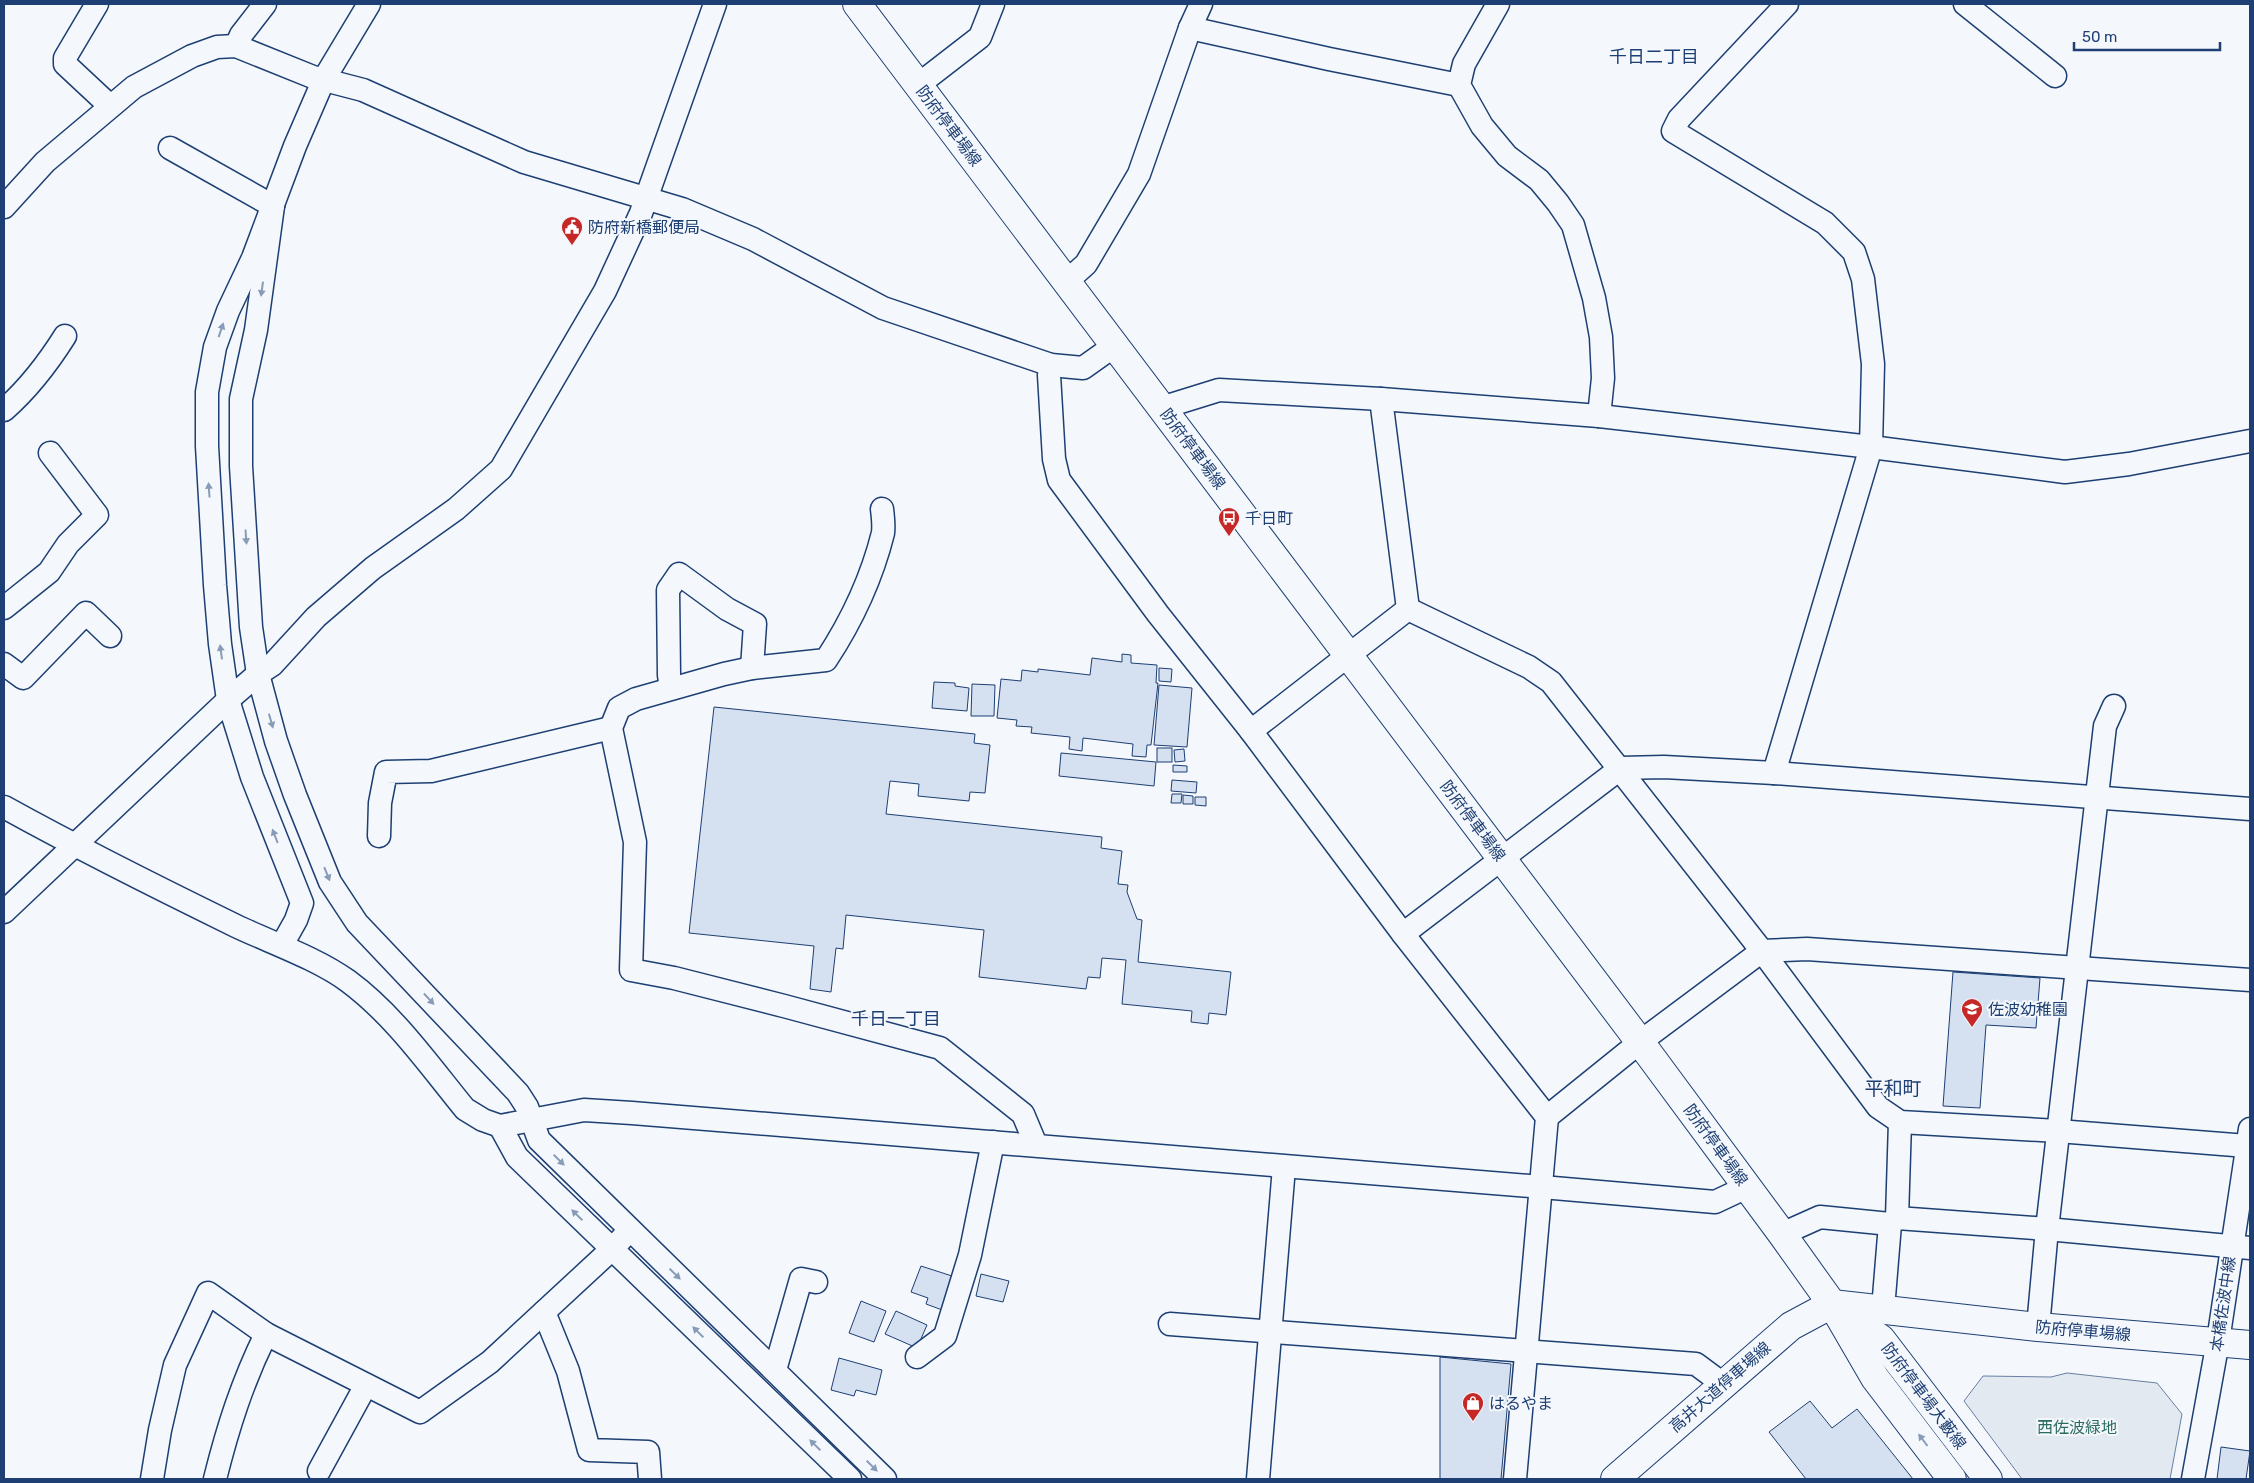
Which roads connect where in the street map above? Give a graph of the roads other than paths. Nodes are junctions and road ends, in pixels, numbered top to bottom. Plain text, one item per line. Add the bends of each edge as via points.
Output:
1 (97, 4) edge
2 (265, 4) edge
3 (369, 4) edge
4 (715, 4) edge
5 (857, 4) edge
6 (993, 4) edge
7 (1202, 4) edge
8 (1498, 4) edge
9 (1787, 4) edge
10 (1966, 4) edge
11 (1190, 28) junction
12 (236, 46) junction
13 (2055, 76) dead end
14 (324, 79) junction
15 (918, 85) junction
16 (1459, 85) junction
17 (110, 106) junction
18 (170, 148) dead end
19 (645, 198) junction
20 (273, 206) junction
21 (4, 207) edge
22 (1066, 282) junction
23 (65, 336) dead end
24 (1114, 346) junction
25 (1051, 365) junction
26 (1381, 399) junction
27 (1161, 408) junction
28 (4, 410) edge
29 (1599, 416) junction
30 (2250, 441) edge
31 (1871, 447) junction
32 (50, 453) dead end
33 (882, 509) dead end
34 (4, 608) edge
35 (1408, 609) junction
36 (110, 636) dead end
37 (1348, 655) junction
38 (4, 664) edge
39 (752, 668) junction
40 (258, 674) junction
41 (671, 688) junction
42 (228, 700) junction
43 (2114, 706) dead end
44 (611, 728) junction
45 (1251, 731) junction
46 (1621, 768) junction
47 (1774, 773) junction
48 (2098, 798) junction
49 (4, 807) edge
50 (2250, 809) edge
51 (379, 836) dead end
52 (74, 845) junction
53 (1502, 860) junction
54 (4, 912) edge
55 (1403, 934) junction
56 (282, 945) junction
57 (1762, 951) junction
58 (2076, 968) junction
59 (2250, 980) edge
60 (1640, 1042) junction
61 (1548, 1116) junction
62 (531, 1121) junction
63 (1900, 1122) junction
64 (500, 1126) junction
65 (2058, 1132) junction
66 (2249, 1138) edge
67 (993, 1142) junction
68 (1036, 1145) junction
69 (1284, 1167) junction
70 (1542, 1186) junction
71 (1747, 1187) junction
72 (1894, 1221) junction
73 (2047, 1229) junction
74 (630, 1230) junction
75 (1782, 1234) junction
76 (2241, 1248) edge
77 (612, 1249) junction
78 (816, 1282) dead end
79 (1832, 1304) junction
80 (1883, 1309) junction
81 (544, 1312) junction
82 (1170, 1324) dead end
83 (2038, 1327) junction
84 (1271, 1333) junction
85 (266, 1334) junction
86 (2218, 1341) junction
87 (2250, 1345) edge
88 (1526, 1350) junction
89 (917, 1356) dead end
90 (775, 1370) junction
91 (1723, 1384) junction
92 (366, 1385) junction
93 (319, 1471) dead end
94 (847, 1478) edge
95 (152, 1479) edge
96 (215, 1479) edge
97 (650, 1479) edge
98 (885, 1479) edge
99 (1258, 1479) edge
100 (1515, 1479) edge
101 (1615, 1479) edge
102 (1952, 1479) edge
103 (1988, 1479) edge
104 (2193, 1479) edge

1 - 17 street via 65,58 65,64
2 - 12 street
3 - 14 street
4 - 19 street
5 - 15 main road, 防府停車場線
6 - 15 street via 980,37
7 - 11 street
8 - 16 street via 1464,64
9 - 31 street via 1680,119 1673,131 1825,224 1854,252 1863,279 1873,364
10 - 13 street
11 - 16 street
11 - 22 street via 1139,174 1086,264
12 - 14 street
12 - 17 street via 217,47 192,56 134,88
14 - 19 street via 364,90 524,162
14 - 20 street via 294,146
15 - 22 main road, 防府停車場線
16 - 29 street via 1482,126 1507,156 1539,180 1573,225 1592,288 1601,337 1604,378
17 - 21 street via 45,162
18 - 20 street
19 - 25 street via 682,209 754,239 883,308
19 - 40 street via 641,214 605,291 501,469 456,509 373,568 316,617 272,665
20 -> 40 street via 256,330 241,399 241,466 251,627
42 -> 20 street via 215,584 207,392 215,347
22 - 24 main road, 防府停車場線
23 - 28 street via 50,360
24 - 25 street via 1083,368
24 - 27 main road, 防府停車場線
25 - 45 street via 1053,450 1059,480 1158,614
26 - 27 street via 1219,390
26 - 29 street
26 - 35 street
27 - 37 main road, 防府停車場線
29 - 31 street
30 - 31 street via 2129,464 2065,472
31 - 47 street
32 - 34 street via 98,515 68,544 49,572
33 - 39 street via 883,531 870,571 845,631 826,660
35 - 37 street
35 - 46 street via 1529,667 1552,682
36 - 38 street via 86,613 23,678
37 - 45 street
37 - 53 main road, 防府停車場線
39 - 41 street
39 - 41 street via 754,624 678,574 668,590
40 - 42 street
40 -> 62 street via 276,741 330,882 357,923 518,1093
41 - 44 street via 619,708
42 - 52 street
56 -> 42 street via 302,903 252,776
43 - 48 street via 2105,726
44 - 51 street via 431,771 386,772 380,803
44 - 68 street via 635,842 631,970 940,1048 1023,1114
45 - 55 street
46 - 47 street via 1664,766
46 - 53 street
46 - 57 street
47 - 48 street
48 - 50 street
48 - 58 street
49 - 52 street
52 - 54 street
52 - 56 street via 238,927
53 - 55 street
53 - 60 main road, 防府停車場線
55 - 61 street
56 - 64 street via 347,980 383,1010 465,1109
57 - 58 street via 1807,949
57 - 60 street
57 - 63 street via 1878,1107
58 - 59 street
58 - 65 street
60 - 61 street
60 - 71 main road, 防府停車場線
61 - 70 street
62 - 64 street
62 - 67 street via 584,1110
62 -> 74 street via 539,1140
63 - 65 street
63 - 72 street
77 -> 64 street via 517,1157
65 - 66 street
65 - 73 street
66 - 76 street, 本橋佐波中線
67 - 68 street
67 - 89 street via 970,1256 944,1336
68 - 69 street
69 - 70 street
69 - 84 street
70 - 71 street via 1715,1202
70 - 88 street
71 - 75 main road, 防府停車場線
72 - 73 street
72 - 75 street via 1820,1217
72 - 80 street
73 - 76 street
73 - 83 street
74 - 77 street
74 -> 90 street
75 - 79 main road, 防府停車場線
76 - 86 street, 本橋佐波中線
77 - 81 street
94 -> 77 street
78 - 90 street via 801,1280
79 - 80 main road, 防府停車場線
79 - 91 main road, 高井大道停車場線 via 1790,1326
102 -> 79 main road, 防府停車場大藪線 via 1875,1378
79 - 103 main road, 防府停車場大藪線 via 1881,1339
80 - 83 main road, 防府停車場線
81 - 92 street via 490,1362 420,1412
81 - 97 street via 568,1371 589,1450 648,1452
82 - 84 street
83 - 86 main road, 防府停車場線
84 - 88 street
84 - 99 street
85 - 92 street
85 - 95 street via 208,1293 175,1365
85 - 96 street via 246,1374
86 - 87 main road, 防府停車場線
86 - 104 street, 本橋佐波中線
88 - 91 street via 1696,1364
88 - 100 street
90 -> 98 street
91 - 101 main road, 高井大道停車場線
92 - 93 street

